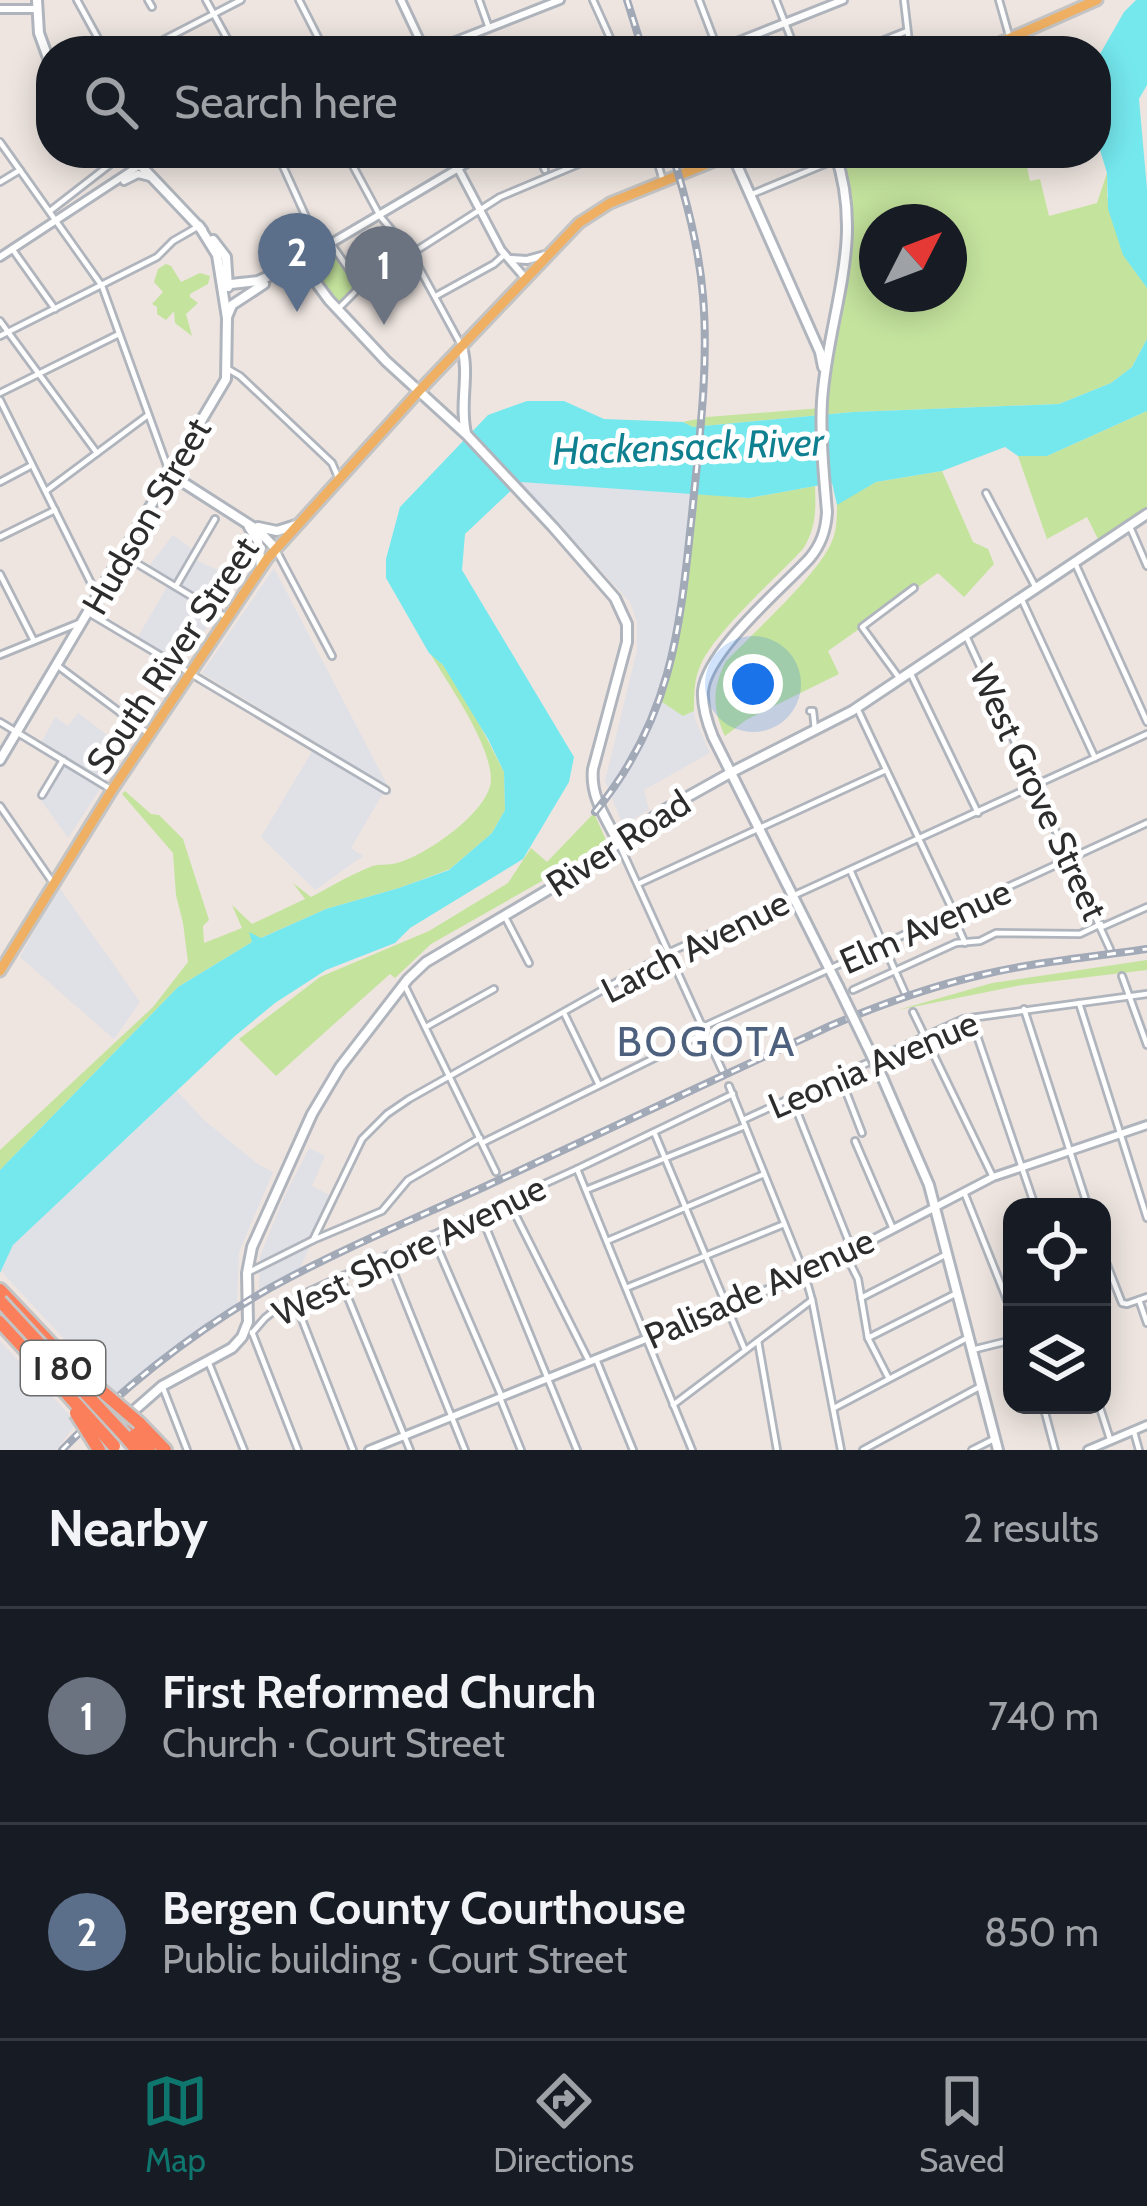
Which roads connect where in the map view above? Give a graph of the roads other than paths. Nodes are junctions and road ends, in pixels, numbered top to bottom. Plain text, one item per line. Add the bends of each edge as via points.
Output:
1 (77, 0) edge
2 (206, 0) edge
3 (241, 0) edge
4 (299, 0) edge
5 (400, 0) edge
6 (479, 0) edge
7 (560, 0) edge
8 (593, 0) edge
9 (699, 0) edge
10 (776, 0) edge
11 (843, 0) edge
12 (904, 0) edge
13 (999, 0) edge
14 (1092, 2) edge
15 (37, 4) edge
16 (0, 9) edge
17 (214, 14) junction
18 (785, 23) junction
19 (489, 28) junction
20 (907, 31) junction
21 (40, 36) edge
22 (97, 36) edge
23 (175, 36) edge
24 (226, 36) edge
25 (317, 36) edge
26 (420, 36) edge
27 (468, 36) edge
28 (609, 36) edge
29 (711, 36) edge
30 (752, 36) edge
31 (790, 36) edge
32 (894, 36) edge
33 (908, 36) edge
34 (1009, 36) edge
35 (1017, 36) edge
36 (0, 142) edge
37 (106, 168) edge
38 (136, 168) edge
39 (143, 168) edge
40 (284, 168) edge
41 (354, 168) edge
42 (456, 168) edge
43 (458, 168) edge
44 (569, 168) edge
45 (659, 168) edge
46 (696, 168) edge
47 (739, 168) edge
48 (810, 168) edge
49 (839, 168) edge
50 (20, 170) junction
51 (152, 177) junction
52 (663, 181) junction
53 (0, 182) edge
54 (114, 183) junction
55 (750, 195) junction
56 (479, 211) junction
57 (50, 212) junction
58 (380, 216) junction
59 (57, 222) junction
60 (199, 226) junction
61 (332, 244) junction
62 (12, 249) junction
63 (321, 250) junction
64 (411, 253) junction
65 (548, 254) junction
66 (506, 256) junction
67 (0, 257) edge
68 (301, 262) junction
69 (281, 271) junction
70 (310, 275) junction
71 (271, 276) junction
72 (526, 279) junction
73 (226, 282) junction
74 (102, 286) junction
75 (361, 286) junction
76 (436, 296) junction
77 (56, 309) junction
78 (338, 309) junction
79 (226, 318) junction
80 (0, 321) edge
81 (8, 332) junction
82 (119, 334) junction
83 (0, 336) edge
84 (814, 339) junction
85 (830, 345) junction
86 (462, 346) junction
87 (228, 369) junction
88 (39, 374) junction
89 (824, 385) junction
90 (419, 392) junction
91 (0, 396) edge
92 (463, 407) junction
93 (148, 415) junction
94 (446, 415) junction
95 (467, 434) junction
96 (97, 453) junction
97 (181, 455) junction
98 (32, 465) junction
99 (170, 474) junction
100 (339, 481) junction
101 (0, 482) edge
102 (45, 492) junction
103 (986, 493) dead end
104 (208, 497) junction
105 (55, 510) junction
106 (1147, 514) edge
107 (215, 519) dead end
108 (245, 521) junction
109 (297, 525) junction
110 (1129, 526) junction
111 (0, 538) edge
112 (275, 548) junction
113 (123, 556) junction
114 (1075, 562) junction
115 (261, 566) junction
116 (1147, 566) edge
117 (287, 572) junction
118 (0, 574) edge
119 (175, 586) junction
120 (914, 588) dead end
121 (1036, 588) junction
122 (8, 590) junction
123 (0, 595) edge
124 (98, 598) junction
125 (1021, 598) junction
126 (87, 617) junction
127 (226, 617) junction
128 (966, 635) junction
129 (34, 641) junction
130 (0, 655) edge
131 (332, 656) dead end
132 (58, 666) junction
133 (910, 672) junction
134 (189, 674) junction
135 (900, 679) junction
136 (857, 708) junction
137 (810, 711) dead end
138 (0, 722) edge
139 (1147, 722) edge
140 (815, 730) junction
141 (17, 733) junction
142 (149, 734) junction
143 (1147, 734) edge
144 (1095, 758) junction
145 (0, 760) edge
146 (63, 760) junction
147 (886, 770) junction
148 (732, 772) junction
149 (1036, 786) junction
150 (112, 790) junction
151 (386, 790) dead end
152 (42, 795) dead end
153 (0, 806) edge
154 (978, 813) junction
155 (1147, 823) edge
156 (760, 827) junction
157 (920, 839) junction
158 (618, 842) junction
159 (1071, 859) junction
160 (850, 871) junction
161 (54, 884) junction
162 (638, 884) junction
163 (794, 896) junction
164 (1147, 908) edge
165 (953, 914) junction
166 (504, 915) junction
167 (1101, 926) junction
168 (965, 943) junction
169 (884, 944) junction
170 (1110, 949) dead end
171 (670, 952) junction
172 (529, 963) dead end
173 (830, 969) junction
174 (896, 969) junction
175 (0, 971) edge
176 (1122, 976) dead end
177 (404, 984) junction
178 (494, 989) dead end
179 (854, 990) dead end
180 (905, 993) dead end
181 (1147, 994) edge
182 (1131, 996) junction
183 (1079, 1003) junction
184 (1024, 1009) junction
185 (914, 1012) dead end
186 (564, 1013) junction
187 (971, 1016) junction
188 (426, 1028) junction
189 (704, 1030) junction
190 (925, 1036) junction
191 (1147, 1045) edge
192 (722, 1070) dead end
193 (449, 1076) junction
194 (840, 1076) junction
195 (599, 1085) junction
196 (729, 1086) dead end
197 (733, 1094) junction
198 (792, 1099) junction
199 (744, 1123) junction
200 (1147, 1125) edge
201 (654, 1132) junction
202 (862, 1132) dead end
203 (1121, 1133) junction
204 (481, 1140) junction
205 (855, 1141) dead end
206 (1070, 1150) junction
207 (664, 1158) junction
208 (1021, 1167) junction
209 (577, 1169) junction
210 (496, 1172) dead end
211 (764, 1174) junction
212 (993, 1177) junction
213 (586, 1190) junction
214 (964, 1192) junction
215 (1032, 1198) edge
216 (1085, 1198) edge
217 (508, 1199) junction
218 (686, 1208) junction
219 (935, 1208) junction
220 (481, 1213) junction
221 (1147, 1218) edge
222 (784, 1225) junction
223 (892, 1229) junction
224 (432, 1235) junction
225 (313, 1240) junction
226 (607, 1241) junction
227 (849, 1252) junction
228 (946, 1253) junction
229 (387, 1256) junction
230 (706, 1258) junction
231 (247, 1274) junction
232 (805, 1275) junction
233 (1111, 1277) edge
234 (340, 1278) junction
235 (626, 1288) junction
236 (0, 1290) edge
237 (957, 1293) junction
238 (861, 1298) junction
239 (294, 1299) junction
240 (812, 1300) junction
241 (1144, 1300) edge
242 (0, 1301) edge
243 (1009, 1306) edge
244 (727, 1307) junction
245 (0, 1310) edge
246 (0, 1322) edge
247 (248, 1322) junction
248 (1147, 1323) edge
249 (252, 1333) junction
250 (646, 1338) junction
251 (868, 1338) junction
252 (968, 1338) junction
253 (758, 1341) junction
254 (1003, 1342) edge
255 (745, 1350) junction
256 (971, 1350) junction
257 (208, 1360) junction
258 (592, 1360) junction
259 (51, 1376) junction
260 (548, 1377) junction
261 (889, 1379) junction
262 (162, 1386) junction
263 (981, 1387) junction
264 (501, 1398) junction
265 (673, 1405) junction
266 (834, 1408) junction
267 (1045, 1414) edge
268 (1102, 1414) edge
269 (452, 1417) junction
270 (1147, 1425) edge
271 (1134, 1430) junction
272 (404, 1436) junction
273 (995, 1438) junction
274 (1110, 1439) junction
275 (126, 1440) edge
276 (94, 1450) edge
277 (149, 1450) edge
278 (165, 1450) edge
279 (188, 1450) edge
280 (244, 1450) edge
281 (298, 1450) edge
282 (353, 1450) edge
283 (369, 1450) edge
284 (410, 1450) edge
285 (465, 1450) edge
286 (520, 1450) edge
287 (577, 1450) edge
288 (633, 1450) edge
289 (692, 1450) edge
290 (776, 1450) edge
291 (841, 1450) edge
292 (863, 1450) edge
293 (972, 1450) edge
294 (998, 1450) edge
295 (1055, 1450) edge
296 (1088, 1450) edge
297 (1139, 1450) edge

1 - 22 street
2 - 17 street
3 - 17 street
4 - 25 street
5 - 26 street
6 - 19 street
7 - 19 street
8 - 28 street
9 - 29 street
10 - 18 street
11 - 18 street
12 - 20 street
13 - 34 street
14 - 35 main road
15 - 16 street
15 - 21 main road
17 - 23 street
17 - 24 street
18 - 30 street
18 - 31 street
19 - 27 street
20 - 32 street
20 - 33 street
36 - 50 street
37 - 57 street
38 - 54 street
39 - 51 main road
40 - 63 street
41 - 58 street
42 - 58 street
43 - 56 street
44 - 56 street
45 - 52 street
46 - 52 main road, South River Street
47 - 55 main road
48 - 55 street
49 - 85 main road via 848,243
50 - 53 street
50 - 57 street
51 - 54 street
51 - 60 main road
52 - 65 main road, South River Street via 598,210
54 - 59 street
55 - 84 main road
56 - 64 street
56 - 66 street
57 - 59 street
58 - 61 street
58 - 64 street
59 - 62 street
59 - 74 street
60 - 73 main road, Hudson Street
60 - 73 main road via 222,250
60 - 74 street
61 - 63 street
61 - 75 street
62 - 67 street
62 - 77 street
63 - 68 street
64 - 75 street
64 - 76 street
65 - 66 street
65 - 72 main road, South River Street
66 - 72 street
66 - 76 street
68 - 69 main road
68 - 70 main road
69 - 70 main road
69 - 71 main road
70 - 78 main road
71 - 73 main road
71 - 79 main road
72 - 86 main road, South River Street
73 - 79 main road, Hudson Street
74 - 77 street
74 - 82 street
75 - 78 street
76 - 86 street
77 - 81 street
78 - 90 main road
79 - 87 main road, Hudson Street
80 - 81 street
81 - 83 street
81 - 88 street
82 - 88 street
82 - 93 street
84 - 85 street via 823,351
84 - 89 main road
85 - 89 main road
86 - 90 main road, South River Street
86 - 92 main road
87 - 97 main road, Hudson Street
87 - 100 street via 330,460
88 - 91 street
88 - 96 street
89 - 148 main road via 826,521 819,545 727,645 706,681 707,722
90 - 94 main road
90 - 100 main road, South River Street
91 - 98 street
92 - 94 main road
92 - 95 main road
93 - 96 street
93 - 99 street
94 - 95 main road
95 - 158 main road via 615,598 627,625 592,777
96 - 102 street
97 - 99 main road, Hudson Street
97 - 104 main road via 184,476
98 - 101 street
98 - 102 street
99 - 104 main road
99 - 113 main road, Hudson Street
100 - 109 main road, South River Street
102 - 105 street
103 - 121 street
104 - 108 main road
105 - 111 street
105 - 124 street
106 - 110 main road, River Road
107 - 119 street
108 - 109 main road via 277,531
108 - 112 main road
108 - 115 main road
109 - 112 main road, South River Street
110 - 114 main road, River Road
110 - 116 street
112 - 115 main road, South River Street
112 - 117 street
113 - 119 street
113 - 124 main road, Hudson Street
114 - 121 main road, River Road
114 - 139 street
115 - 117 street
115 - 127 main road, South River Street
117 - 131 street
118 - 122 street
119 - 127 street
120 - 135 street via 862,627
121 - 125 main road, River Road
122 - 123 street
122 - 129 street
124 - 126 main road, Hudson Street
125 - 128 main road, River Road
125 - 144 street
126 - 129 street
126 - 132 main road, Hudson Street
126 - 134 street
127 - 134 main road, South River Street
128 - 133 main road, River Road
128 - 149 street, West Grove Street
129 - 130 street
132 - 141 main road, Hudson Street
132 - 142 street
133 - 135 main road, River Road
133 - 154 street
134 - 142 main road, South River Street
134 - 151 street
135 - 136 main road, River Road
136 - 140 main road, River Road
136 - 147 street
137 - 140 street
138 - 141 street
140 - 148 main road, River Road
141 - 145 main road, Hudson Street
141 - 146 street
142 - 150 main road, South River Street
143 - 144 street, Larch Avenue
144 - 149 street, Larch Avenue
146 - 150 street
146 - 152 street
147 - 156 street
147 - 157 street
148 - 156 main road
148 - 158 main road, River Road
149 - 154 street, Larch Avenue
149 - 159 street, West Grove Street
150 - 161 main road, South River Street
153 - 161 street
154 - 157 street, Larch Avenue
155 - 159 street, Elm Avenue
156 - 162 street
156 - 163 main road
157 - 160 street, Larch Avenue
157 - 165 street
158 - 162 street
158 - 166 main road, River Road
159 - 165 street, Elm Avenue
159 - 167 street, West Grove Street
160 - 163 street, Larch Avenue
160 - 169 street
161 - 175 main road, South River Street
162 - 171 street
163 - 171 street, Larch Avenue
163 - 173 main road
164 - 167 street
165 - 168 street
165 - 169 street, Elm Avenue
166 - 172 street
166 - 177 main road, River Road
167 - 168 street via 1081,934 996,933
167 - 170 street, West Grove Street
168 - 174 street
169 - 173 street, Elm Avenue
169 - 174 street
171 - 186 street, Larch Avenue
171 - 189 street
173 - 189 street, Elm Avenue
173 - 219 main road, bridge
174 - 179 street
174 - 180 street
176 - 182 street
177 - 188 street
177 - 231 main road, River Road via 320,1098 255,1238
178 - 188 street
181 - 182 street, Leonia Avenue
182 - 183 street, Leonia Avenue
182 - 191 street
183 - 184 street, Leonia Avenue
183 - 203 street
184 - 187 street, Leonia Avenue
184 - 206 street
185 - 190 street
186 - 193 street, Larch Avenue
186 - 195 street
187 - 190 street, Leonia Avenue
187 - 208 street
188 - 193 street
189 - 192 street
189 - 195 street, Elm Avenue
190 - 194 street, Leonia Avenue
190 - 212 street
193 - 204 street
193 - 225 street, Larch Avenue via 362,1138
194 - 198 street, Leonia Avenue
194 - 202 street
195 - 204 street, Elm Avenue
196 - 197 street
197 - 199 street
197 - 201 street, West Shore Avenue
198 - 199 street, Leonia Avenue
198 - 227 street
199 - 207 street, Leonia Avenue
199 - 211 street
200 - 203 street, Palisade Avenue
201 - 207 street
201 - 209 street, West Shore Avenue
203 - 206 street, Palisade Avenue
203 - 221 street
204 - 210 street
204 - 225 street, Elm Avenue via 408,1180 382,1211
205 - 223 street
206 - 208 street, Palisade Avenue
206 - 216 street
207 - 213 street, Leonia Avenue
207 - 218 street
208 - 212 street, Palisade Avenue
208 - 215 street
209 - 213 street
209 - 217 street, West Shore Avenue
211 - 218 street
211 - 222 street
212 - 214 street, Palisade Avenue
213 - 226 street
214 - 219 street, Palisade Avenue
214 - 243 street
217 - 220 street, West Shore Avenue
217 - 258 street
218 - 226 street
218 - 230 street
219 - 223 street, Palisade Avenue
219 - 228 main road
220 - 224 street, West Shore Avenue
220 - 260 street
222 - 230 street
222 - 232 street
223 - 227 street, Palisade Avenue
224 - 229 street, West Shore Avenue
224 - 264 street
225 - 231 street, Elm Avenue
226 - 235 street
227 - 232 street, Palisade Avenue
227 - 238 street
228 - 237 main road
228 - 238 street
229 - 234 street, West Shore Avenue
229 - 269 street
230 - 235 street
230 - 244 street
231 - 247 main road, River Road
232 - 240 street
232 - 244 street, Palisade Avenue
233 - 241 street via 1119,1300
234 - 239 street, West Shore Avenue
234 - 272 street
235 - 250 street
236 - 275 highway, I 80, bridge
237 - 251 street
237 - 252 main road
238 - 251 street
239 - 249 street, West Shore Avenue
239 - 282 street
240 - 253 street
240 - 266 street
241 - 248 street
242 - 275 highway, I 80, bridge
244 - 250 street, Palisade Avenue
244 - 255 street
245 - 275 highway, I 80, bridge
246 - 259 highway, I 80
247 - 249 street
247 - 257 main road, West Shore Avenue via 236,1345
249 - 281 street
250 - 258 street, Palisade Avenue
250 - 265 street
251 - 261 street
252 - 256 main road
252 - 261 street
253 - 255 street
253 - 290 street
254 - 256 street
255 - 265 street
256 - 263 main road
257 - 262 main road, West Shore Avenue
257 - 280 street
258 - 260 street, Palisade Avenue
258 - 288 street
259 - 275 highway, I 80, bridge
259 - 276 highway, bridge
260 - 264 street, Palisade Avenue
260 - 287 street
261 - 266 street
262 - 276 main road, West Shore Avenue
262 - 279 street
263 - 273 main road
263 - 292 street
264 - 269 street, Palisade Avenue
264 - 286 street
265 - 289 street
266 - 291 street
267 - 295 street
268 - 274 street
269 - 272 street, Palisade Avenue
269 - 285 street
270 - 271 street
271 - 274 street
271 - 297 street
272 - 283 street, Palisade Avenue
272 - 284 street
273 - 293 street
273 - 294 main road
274 - 296 street
275 - 277 highway, I 80
275 - 278 highway

